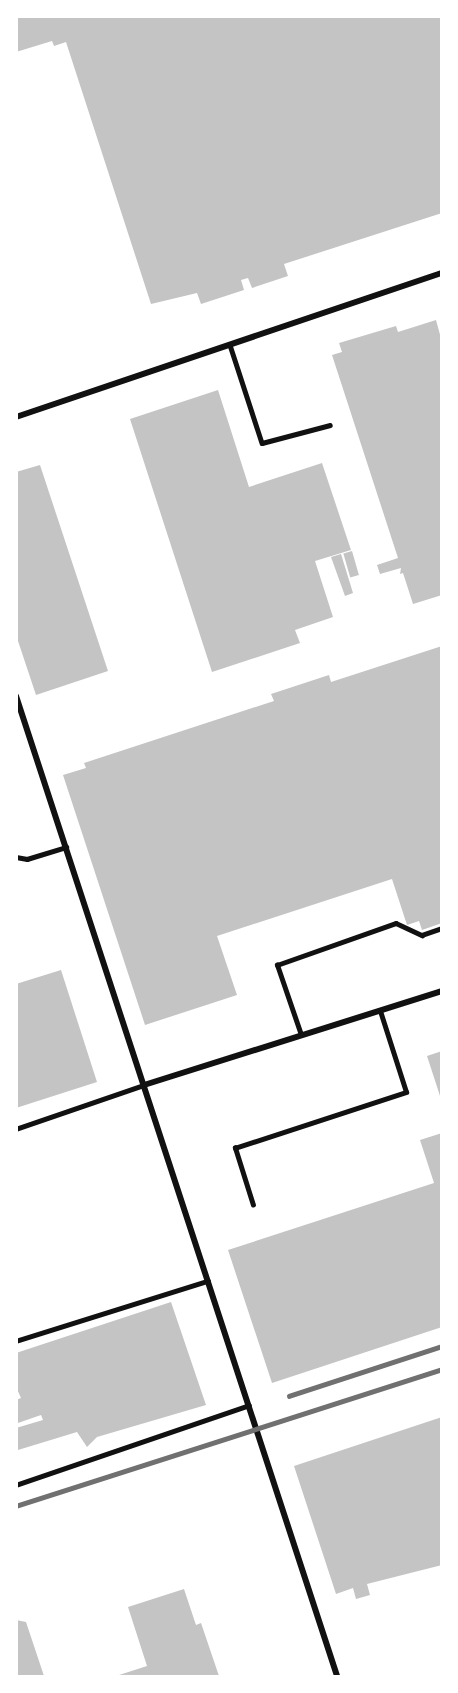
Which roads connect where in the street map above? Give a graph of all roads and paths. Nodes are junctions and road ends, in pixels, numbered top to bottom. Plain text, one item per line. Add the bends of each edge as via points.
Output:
1 (441, 273) edge
2 (230, 345) junction
3 (16, 417) edge
4 (330, 424) dead end
5 (16, 696) edge
6 (66, 847) junction
7 (16, 857) edge
8 (441, 928) edge
9 (441, 991) edge
10 (380, 1011) junction
11 (301, 1035) junction
12 (144, 1085) junction
13 (16, 1129) edge
14 (253, 1205) dead end
15 (208, 1281) junction
16 (16, 1341) edge
17 (249, 1405) junction
18 (16, 1485) edge
19 (337, 1677) edge

1 - 2 street
2 - 3 street
2 - 4 lane via 262,443
5 - 6 street
6 - 7 lane via 27,859
6 - 12 street
8 - 11 lane via 422,934 396,923 277,965
9 - 10 street
10 - 11 street
10 - 14 lane via 406,1092 235,1148
11 - 12 street
12 - 13 lane
12 - 15 street
15 - 16 lane
15 - 17 street
17 - 18 lane
17 - 19 street

